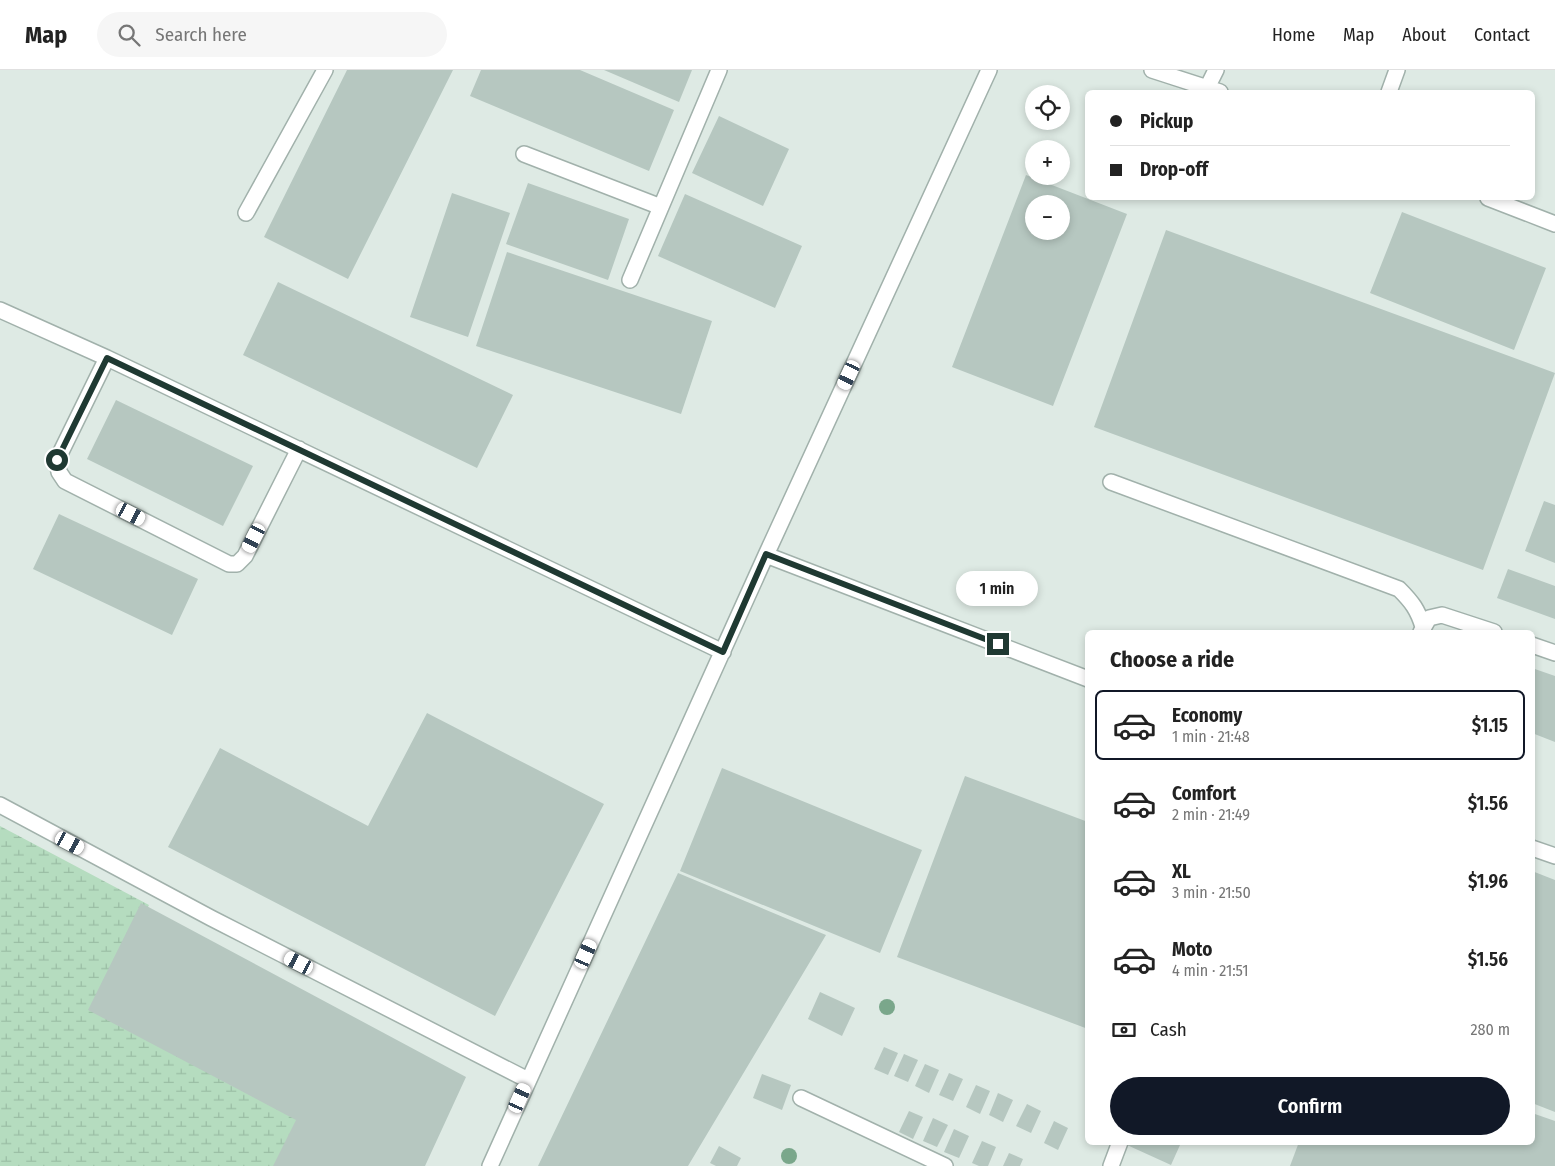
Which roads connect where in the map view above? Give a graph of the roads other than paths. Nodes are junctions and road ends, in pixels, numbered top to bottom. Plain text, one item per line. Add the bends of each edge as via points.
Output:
1 (325, 70) edge
2 (719, 70) edge
3 (989, 70) edge
4 (1152, 70) edge
5 (1216, 70) edge
6 (1397, 70) edge
7 (1214, 90) edge
8 (1390, 90) edge
9 (524, 154) dead end
10 (1493, 200) edge
11 (661, 207) junction
12 (246, 213) dead end
13 (1555, 224) edge
14 (630, 280) dead end
15 (0, 310) edge
16 (107, 358) junction
17 (299, 449) junction
18 (1111, 482) dead end
19 (766, 554) junction
20 (1422, 630) edge
21 (1488, 630) edge
22 (1535, 646) edge
23 (723, 652) junction
24 (1555, 653) edge
25 (1085, 678) edge
26 (0, 805) edge
27 (1535, 849) edge
28 (1555, 856) edge
29 (528, 1080) junction
30 (801, 1098) dead end
31 (1119, 1145) edge
32 (490, 1166) edge
33 (945, 1166) edge
34 (1111, 1166) edge

1 - 12 street
2 - 11 street
3 - 19 street
4 - 7 street
5 - 7 street
6 - 8 street
9 - 11 street
10 - 13 street
11 - 14 street
15 - 16 street
16 - 17 street
16 - 17 street via 57,460 59,472 65,481 229,564 237,564 245,556
17 - 23 street
18 - 20 street via 1399,589 1419,613
19 - 23 street
19 - 25 street
20 - 21 street via 1430,618 1442,615
22 - 24 street
23 - 29 street
26 - 29 street via 211,918
27 - 28 street
29 - 32 street
30 - 33 street
31 - 34 street

